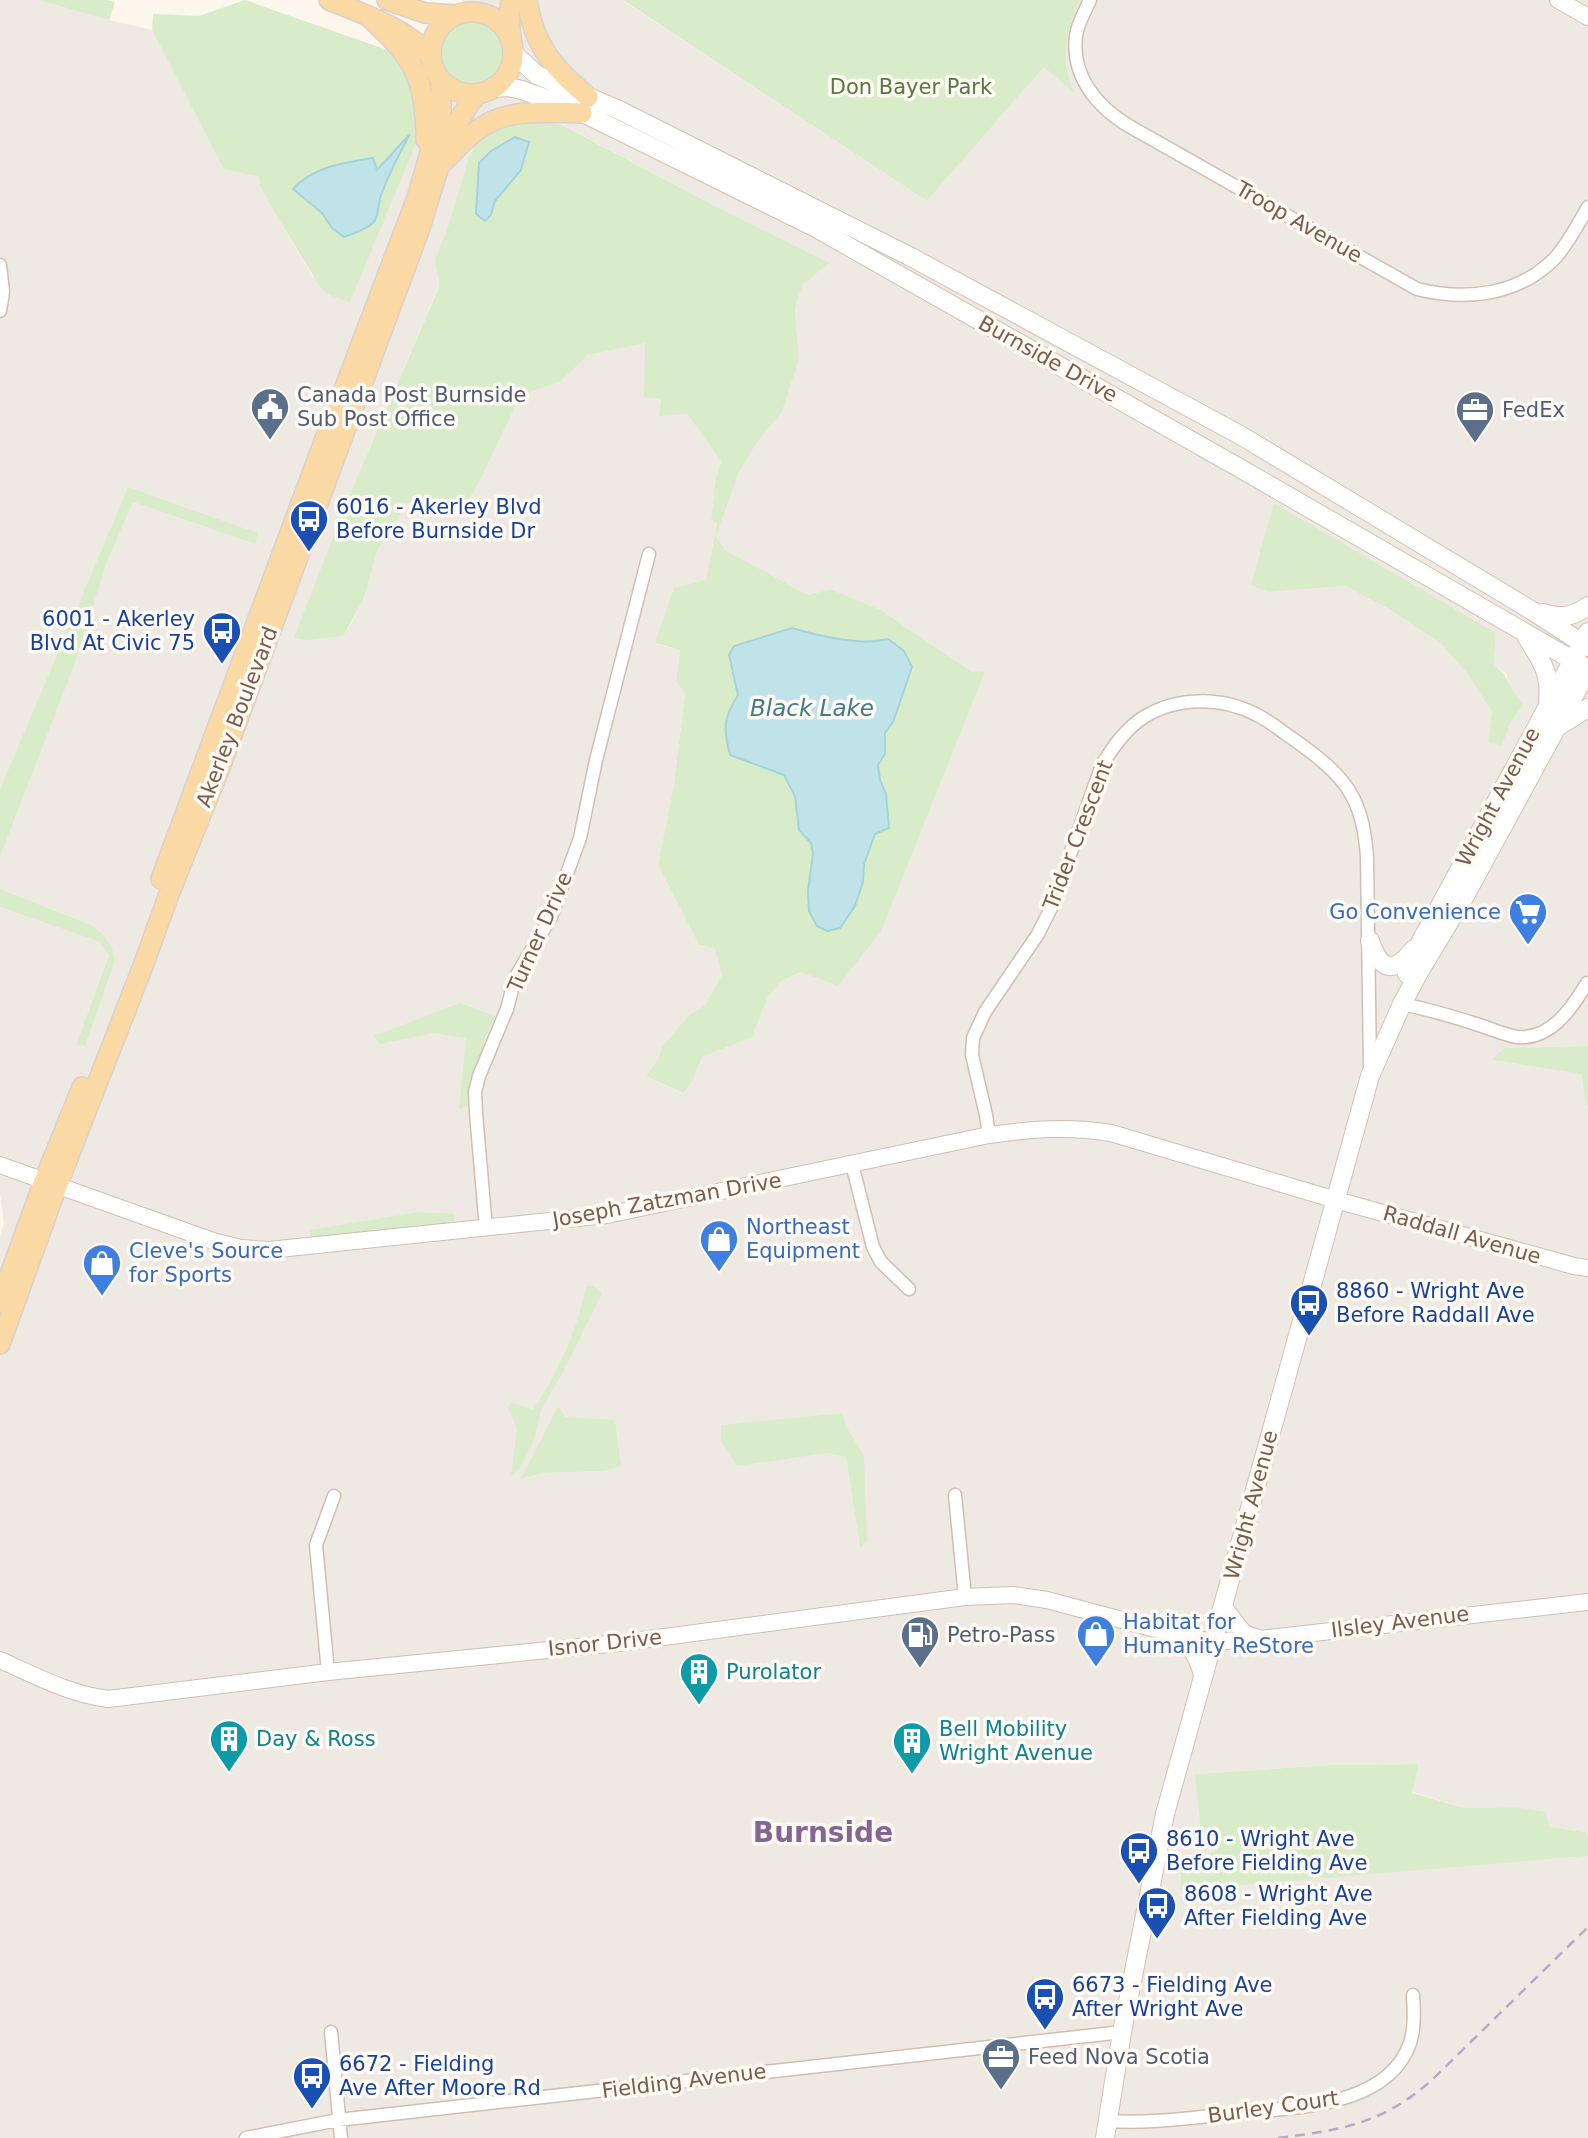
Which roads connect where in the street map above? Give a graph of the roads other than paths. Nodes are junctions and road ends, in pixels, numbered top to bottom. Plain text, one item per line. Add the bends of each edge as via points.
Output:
1 (329, 0) edge
2 (387, 0) edge
3 (511, 0) edge
4 (527, 0) edge
5 (1090, 0) edge
6 (1558, 0) edge
7 (469, 9) edge
8 (369, 17) junction
9 (1588, 17) edge
10 (512, 46) junction
11 (431, 57) junction
12 (441, 81) junction
13 (485, 91) junction
14 (585, 105) junction
15 (434, 164) junction
16 (1588, 207) edge
17 (0, 265) edge
18 (0, 311) edge
19 (649, 554) dead end
20 (1588, 606) edge
21 (1531, 610) junction
22 (1524, 633) junction
23 (1586, 641) edge
24 (1583, 666) edge
25 (1547, 706) junction
26 (1588, 708) edge
27 (1557, 727) junction
28 (1460, 868) junction
29 (1466, 894) junction
30 (1370, 941) junction
31 (1421, 941) junction
32 (1587, 983) edge
33 (1402, 1004) junction
34 (1370, 1076) junction
35 (989, 1135) junction
36 (0, 1164) edge
37 (852, 1164) junction
38 (51, 1183) junction
39 (1335, 1200) junction
40 (485, 1229) junction
41 (1588, 1268) edge
42 (909, 1289) dead end
43 (0, 1302) edge
44 (0, 1344) edge
45 (955, 1495) dead end
46 (334, 1496) dead end
47 (965, 1597) junction
48 (1588, 1602) edge
49 (1223, 1606) junction
50 (1178, 1636) junction
51 (1261, 1639) junction
52 (1212, 1642) junction
53 (0, 1660) edge
54 (328, 1672) junction
55 (1202, 1676) junction
56 (1413, 1995) dead end
57 (331, 2032) dead end
58 (1122, 2032) junction
59 (338, 2120) junction
60 (1106, 2129) edge
61 (246, 2138) edge
62 (341, 2138) edge

1 - 8 main road
2 - 7 main road via 425,13
3 - 10 main road
4 - 14 main road via 546,55
5 - 16 street, Troop Avenue via 1076,34 1077,57 1092,96 1107,110 1416,289 1457,296 1495,292 1520,282 1555,258
6 - 9 street
7 - 10 main road via 504,27
7 - 11 main road via 444,22 436,32
8 - 11 main road via 411,38
8 - 15 main road via 397,43 419,78
10 - 13 main road via 510,67 503,79
10 - 14 main road, Burnside Drive via 537,75
11 - 12 main road
12 - 13 main road via 464,93
12 - 15 main road, Akerley Boulevard
13 - 14 main road, Burnside Drive via 508,88
13 - 15 main road, Akerley Boulevard via 457,121
14 - 15 main road via 493,120
14 - 21 main road, Burnside Drive via 619,110 911,257 1216,422
14 - 22 main road, Burnside Drive via 816,228
15 - 38 main road, Akerley Boulevard via 314,467
17 - 18 street
19 - 40 street, Turner Drive via 580,838 551,917 515,978 475,1092
20 - 21 main road via 1559,617
21 - 23 main road, Burnside Drive
22 - 24 main road, Burnside Drive
22 - 25 main road via 1547,670
23 - 24 main road, Wright Avenue
24 - 25 main road, Wright Avenue
24 - 27 main road, Wright Avenue
25 - 28 main road, Wright Avenue
26 - 27 main road
27 - 29 main road, Wright Avenue
28 - 29 main road via 1460,885
28 - 31 main road, Wright Avenue
29 - 33 main road, Wright Avenue
30 - 31 main road via 1376,957 1393,966 1403,963
30 - 34 street, Trider Crescent
30 - 35 street, Trider Crescent via 1364,834 1358,807 1341,779 1276,727 1239,707 1193,701 1144,717 1117,742 1102,765 1051,908 973,1038 972,1055
31 - 33 main road, Wright Avenue via 1400,990
32 - 33 street via 1559,1022 1537,1035 1518,1037
33 - 34 main road, Wright Avenue
34 - 39 main road, Wright Avenue
35 - 37 street, Joseph Zatzman Drive
35 - 39 street, Joseph Zatzman Drive via 1063,1127 1111,1133
36 - 38 street, Joseph Zatzman Drive
37 - 40 street, Joseph Zatzman Drive via 607,1215
37 - 42 street via 873,1247 881,1262
38 - 40 street, Joseph Zatzman Drive via 241,1248 268,1250
38 - 43 main road, Akerley Boulevard
38 - 44 main road, Akerley Boulevard
39 - 41 street, Raddall Avenue
39 - 49 main road, Wright Avenue
45 - 47 street
46 - 54 street via 316,1545
47 - 50 street, Isnor Drive via 1013,1595 1047,1600
47 - 54 street, Isnor Drive via 619,1643
48 - 51 street, Ilsley Avenue
49 - 51 street via 1244,1633
49 - 52 main road, Wright Avenue
50 - 52 street, Isnor Drive
50 - 55 street via 1199,1661
51 - 52 street, Ilsley Avenue
52 - 55 main road, Wright Avenue
53 - 54 street, Isnor Drive via 67,1690 108,1699
55 - 58 main road, Wright Avenue via 1165,1815
56 - 60 street, Burley Court via 1410,2043 1379,2082 1363,2092 1327,2103
57 - 59 street
58 - 59 street, Fielding Avenue
58 - 60 main road, Wright Avenue
59 - 61 street, Fielding Avenue
59 - 62 street

